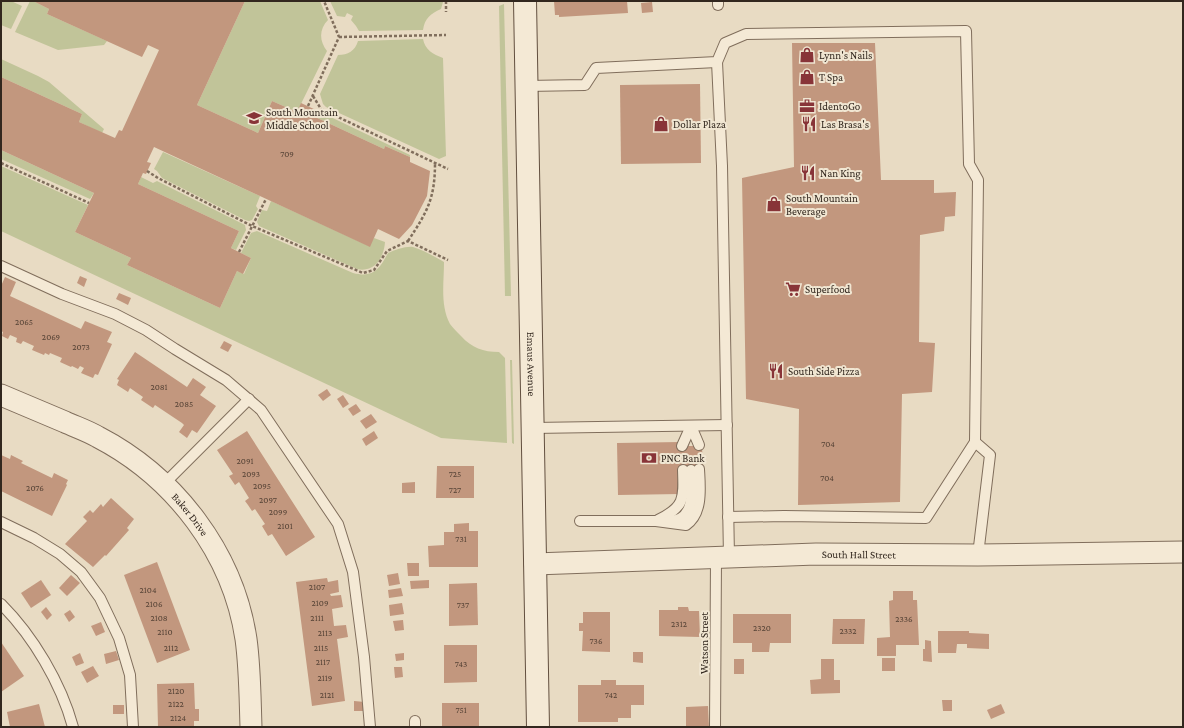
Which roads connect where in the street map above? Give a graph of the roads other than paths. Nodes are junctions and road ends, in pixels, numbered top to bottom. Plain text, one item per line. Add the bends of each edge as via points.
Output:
1 (525, 1) edge
2 (717, 62) junction
3 (526, 86) junction
4 (1, 266) edge
5 (1, 395) edge
6 (249, 399) junction
7 (727, 425) junction
8 (691, 426) junction
9 (533, 428) junction
10 (975, 442) junction
11 (164, 484) junction
12 (728, 517) junction
13 (580, 521) dead end
14 (656, 521) junction
15 (1, 522) edge
16 (1183, 552) edge
17 (978, 556) junction
18 (722, 558) junction
19 (535, 564) junction
20 (1, 604) edge
21 (73, 727) edge
22 (133, 727) edge
23 (251, 727) edge
24 (370, 727) edge
25 (538, 727) edge
26 (715, 727) edge

1 - 3 main road, Emaus Avenue
2 - 3 lane via 596,68 585,84
2 - 7 lane, Watson Street via 722,166
2 - 10 lane via 725,43 746,34 966,31 969,164 978,180
3 - 9 main road, Emaus Avenue
4 - 6 lane via 62,294 116,314 146,330 226,380
5 - 11 street, Baker Drive via 98,436 131,456
6 - 11 lane
6 - 24 lane via 261,410 338,524 354,572
7 - 8 lane
7 - 12 lane, Watson Street
8 - 8 lane via 691,446
8 - 9 lane
9 - 19 main road, Emaus Avenue
10 - 12 lane via 926,518
10 - 17 lane via 990,455
11 - 23 street, Baker Drive via 181,501 209,539 223,565 237,601 246,639
12 - 18 lane, Watson Street
13 - 14 lane
14 - 14 lane via 686,525 692,521 700,497 691,470 678,507
15 - 22 lane via 60,554 81,572 100,598 120,638 130,675
16 - 17 street, South Hall Street
17 - 18 street, South Hall Street via 816,554
18 - 19 street, South Hall Street
18 - 26 lane, Watson Street
19 - 25 main road, Emaus Avenue
20 - 21 lane via 15,618 39,652 61,694

